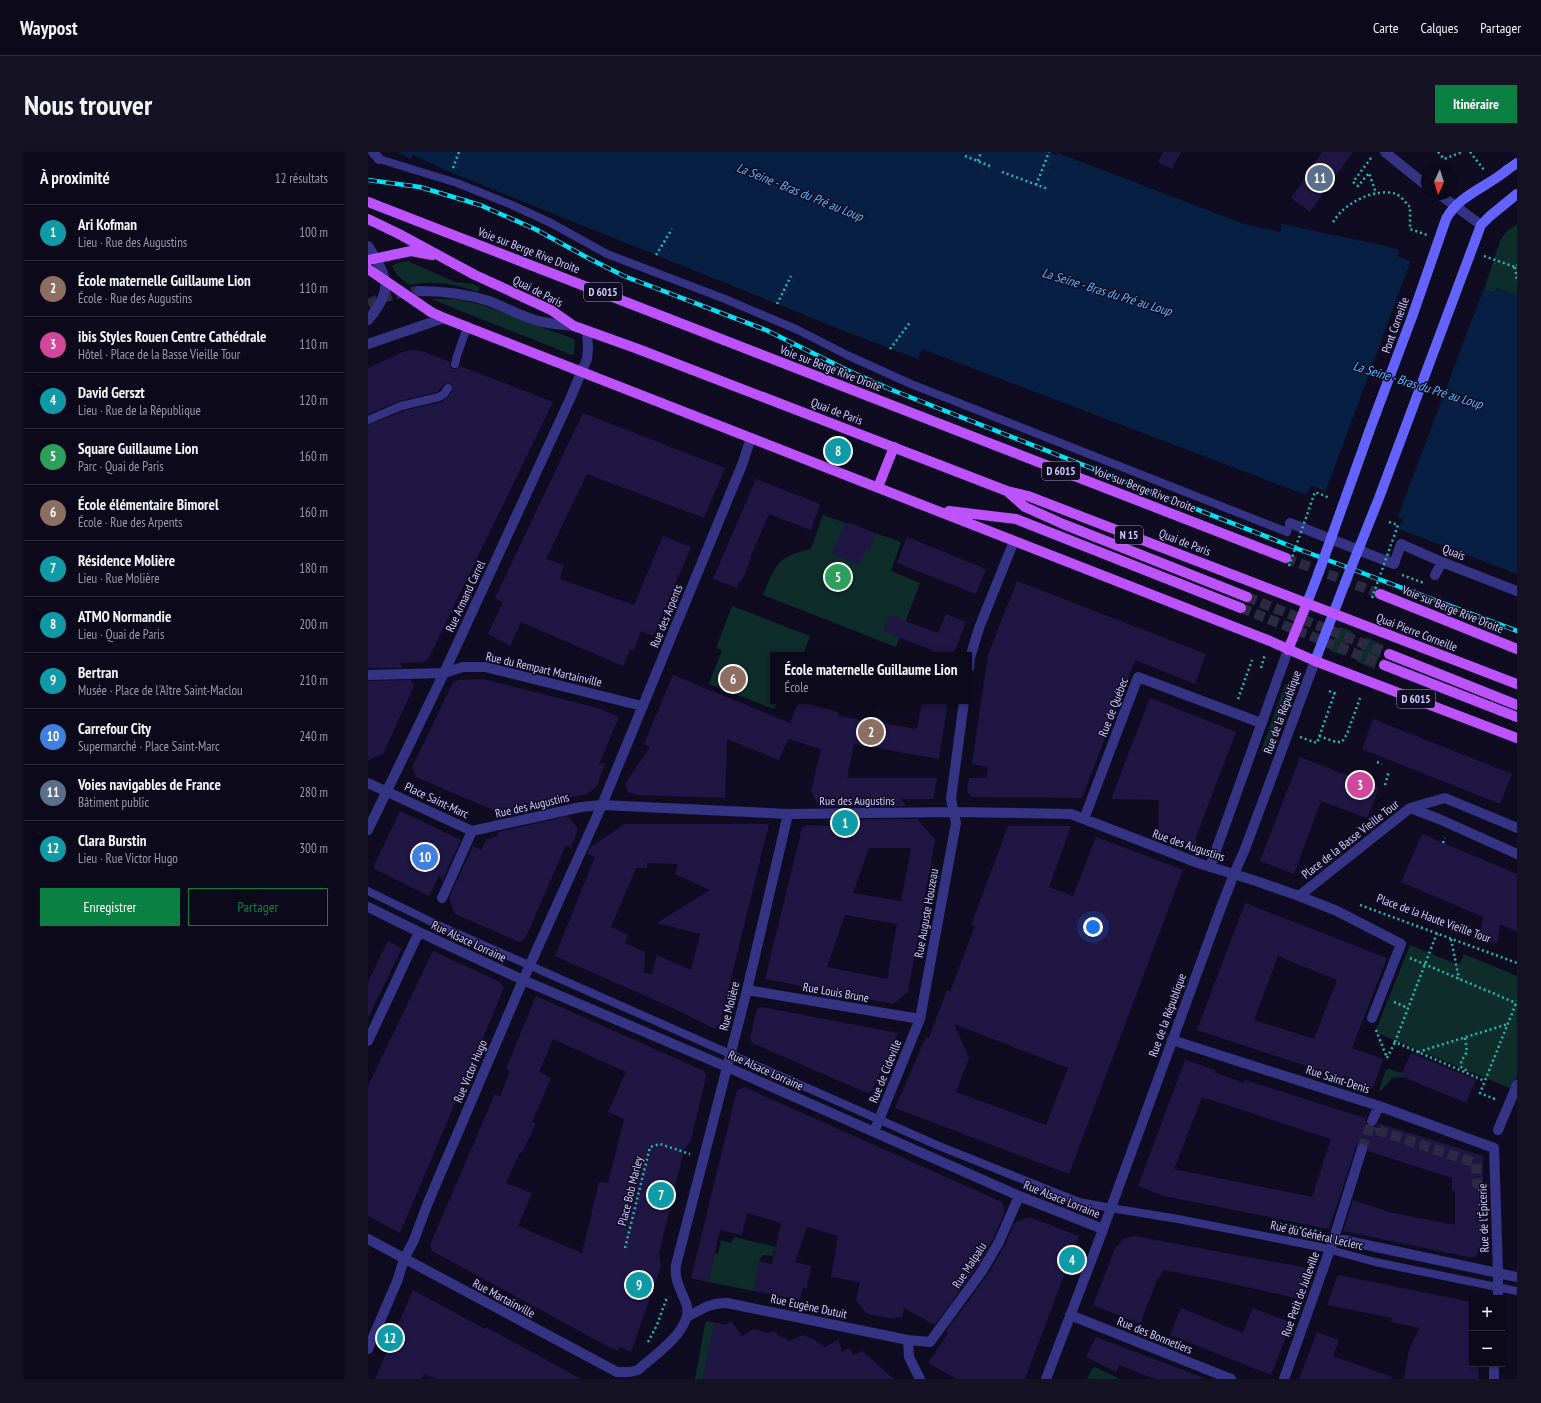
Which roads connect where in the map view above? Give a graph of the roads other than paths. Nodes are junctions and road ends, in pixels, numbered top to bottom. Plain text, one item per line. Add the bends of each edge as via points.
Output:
1 (1385, 152) edge
2 (376, 156) edge
3 (1517, 163) edge
4 (1421, 181) edge
5 (1517, 194) edge
6 (1448, 200) edge
7 (368, 202) edge
8 (1456, 206) junction
9 (368, 219) edge
10 (1481, 225) junction
11 (368, 246) edge
12 (440, 256) junction
13 (372, 259) edge
14 (368, 269) edge
15 (386, 281) junction
16 (419, 291) tunnel mouth
17 (444, 318) junction
18 (368, 320) edge
19 (574, 326) junction
20 (467, 327) junction
21 (587, 331) junction
22 (368, 344) edge
23 (455, 364) dead end
24 (582, 371) junction
25 (448, 388) dead end
26 (368, 420) edge
27 (752, 438) junction
28 (894, 447) junction
29 (878, 487) junction
30 (1007, 491) junction
31 (935, 509) junction
32 (1290, 523) joint
33 (1014, 541) junction
34 (1287, 562) tunnel mouth
35 (1442, 562) junction
36 (1435, 575) dead end
37 (1517, 591) edge
38 (1376, 596) tunnel mouth
39 (1247, 597) tunnel mouth
40 (1307, 603) junction
41 (1241, 608) tunnel mouth
42 (1333, 613) junction
43 (1517, 649) edge
44 (1288, 650) junction
45 (1389, 654) tunnel mouth
46 (972, 656) edge
47 (1315, 661) junction
48 (1384, 665) tunnel mouth
49 (444, 673) junction
50 (368, 675) edge
51 (1517, 684) edge
52 (964, 704) edge
53 (1517, 704) edge
54 (642, 706) junction
55 (1517, 717) edge
56 (1261, 722) junction
57 (1517, 738) edge
58 (368, 783) edge
59 (387, 791) junction
60 (602, 804) junction
61 (1410, 808) junction
62 (953, 812) junction
63 (788, 814) junction
64 (1084, 820) junction
65 (1517, 828) edge
66 (368, 830) edge
67 (472, 831) junction
68 (1517, 854) edge
69 (1210, 867) junction
70 (1234, 874) junction
71 (368, 891) edge
72 (1303, 893) junction
73 (442, 898) dead end
74 (368, 907) edge
75 (419, 932) junction
76 (530, 966) junction
77 (523, 980) junction
78 (747, 990) junction
79 (1372, 1018) road end
80 (920, 1019) junction
81 (1172, 1040) junction
82 (368, 1041) edge
83 (730, 1053) junction
84 (727, 1067) junction
85 (1517, 1085) edge
86 (1380, 1106) junction
87 (879, 1120) junction
88 (1372, 1121) tunnel mouth
89 (1498, 1130) dead end
90 (874, 1132) junction
91 (1494, 1148) joint
92 (1362, 1149) tunnel mouth
93 (1019, 1196) junction
94 (1111, 1208) junction
95 (1103, 1229) junction
96 (1334, 1238) junction
97 (368, 1239) edge
98 (1330, 1250) junction
99 (404, 1259) junction
100 (1498, 1272) junction
101 (1517, 1277) edge
102 (1499, 1287) junction
103 (1517, 1291) edge
104 (1498, 1295) edge
105 (1070, 1314) junction
106 (687, 1317) junction
107 (908, 1340) junction
108 (930, 1342) joint
109 (368, 1349) edge
110 (1494, 1367) edge
111 (633, 1374) edge
112 (920, 1379) edge
113 (1046, 1379) edge
114 (1231, 1379) edge
115 (1284, 1379) edge
116 (1494, 1379) edge

1 - 4 street
2 - 32 lane via 457,183 512,205 551,223 606,254 718,296 791,327 911,384 1286,532
3 - 8 main road, Pont Corneille, bridge
5 - 10 main road, bridge
6 - 8 street
7 - 34 main road, Voie sur Berge Rive Droite / D 6015 via 522,260
8 - 10 street
8 - 40 main road, Pont Corneille, bridge via 1446,219
9 - 12 main road, Quai de Paris
10 - 42 main road, bridge
11 - 13 street
12 - 13 main road via 410,251
12 - 19 main road, Quai de Paris via 551,310
13 - 15 street via 381,266
14 - 15 main road, D 6015
15 - 17 main road, D 6015
15 - 18 street via 386,291 382,300
16 - 19 street via 463,294 488,301 534,320
17 - 20 main road, D 6015
17 - 22 street
19 - 21 main road, Quai de Paris
20 - 23 lane
20 - 24 main road, D 6015
21 - 24 street, Rue Armand Carrel via 587,359
21 - 28 main road, Quai de Paris
24 - 27 main road, D 6015
24 - 49 street, Rue Armand Carrel
25 - 26 lane via 439,397 401,406
27 - 29 main road, D 6015
27 - 54 street, Rue des Arpents
28 - 29 main road
28 - 30 main road, Quai de Paris
29 - 31 main road, D 6015
30 - 39 main road via 1025,507 1063,524
30 - 40 main road, Quai de Paris / N 15 via 1028,496
31 - 33 main road, D 6015
31 - 41 main road, D 6015 via 1016,519
32 - 35 street, Quais via 1394,564 1401,544
33 - 44 main road, D 6015
33 - 46 street via 979,628
35 - 36 street
35 - 37 street, Quais
38 - 43 main road, Voie sur Berge Rive Droite
40 - 42 main road, Quai Pierre Corneille / N 15
40 - 44 main road
42 - 47 main road
42 - 51 main road, Quai Pierre Corneille
44 - 47 main road, D 6015
44 - 56 street, Rue de la République
45 - 53 main road, D 6015
47 - 57 main road, D 6015
47 - 70 street, Rue de la République
48 - 55 main road, D 6015
49 - 50 street, Rue du Rempart Martainville
49 - 54 street, Rue du Rempart Martainville via 463,667 485,667
49 - 59 street, Rue Armand Carrel
52 - 62 street, Rue Auguste Houzeau via 951,800
54 - 60 street, Rue des Arpents
56 - 64 street, Rue de Québec via 1138,677
56 - 69 street, Rue de la République
58 - 59 street, Place Saint-Marc
59 - 66 street, Rue Armand Carrel
59 - 67 street, Place Saint-Marc
60 - 63 street, Rue des Augustins
60 - 67 street, Rue des Augustins
60 - 76 street, Rue Victor Hugo
61 - 65 street, Place de la Basse Vieille Tour via 1445,798
61 - 68 street, Place de la Basse Vieille Tour
61 - 72 street, Place de la Basse Vieille Tour
62 - 63 street, Rue des Augustins
62 - 64 street, Rue des Augustins via 1071,814
62 - 80 street, Rue Auguste Houzeau via 956,823
63 - 78 street, Rue Molière
64 - 69 street, Rue des Augustins
67 - 73 street, Place Saint-Marc
69 - 70 street, Rue des Augustins
70 - 72 street
70 - 81 street, Rue de la République
71 - 76 lane, Rue Alsace Lorraine
72 - 79 street via 1401,944
74 - 75 street
75 - 77 street, Rue Alsace Lorraine
75 - 82 street
76 - 77 street, Rue Victor Hugo
76 - 83 lane, Rue Alsace Lorraine
77 - 84 street, Rue Alsace Lorraine
77 - 99 street, Rue Victor Hugo
78 - 80 street, Rue Louis Brune
78 - 83 street, Rue Molière
80 - 87 street, Rue de Cideville
81 - 86 street, Rue Saint-Denis
81 - 94 street, Rue de la République
83 - 84 street, Rue Molière
83 - 87 lane, Rue Alsace Lorraine
84 - 90 street, Rue Alsace Lorraine
84 - 106 street, Rue Molière via 675,1273 678,1288 687,1305
85 - 89 street
86 - 88 street
86 - 91 street, Rue Saint-Denis
87 - 90 street, Rue de Cideville
87 - 94 lane, Rue Alsace Lorraine via 1043,1188 1080,1202
90 - 93 street, Rue Alsace Lorraine
91 - 100 street, Rue de l'Épicerie
92 - 96 street, Rue Petit de Julleville
93 - 95 street, Rue Alsace Lorraine
93 - 108 street, Rue Malpalu via 999,1242 982,1271
94 - 95 street, Rue de la République
94 - 98 lane, Rue du Général Leclerc
95 - 105 street, Rue de la République
96 - 98 street, Rue Petit de Julleville
96 - 100 street, Rue du Général Leclerc
97 - 99 street, Rue Martainville
98 - 102 lane, Rue du Général Leclerc via 1374,1262
98 - 115 street, Rue Petit de Julleville
99 - 109 street, Rue Victor Hugo via 398,1280
99 - 111 street, Rue Martainville via 608,1368
100 - 101 street, Rue du Général Leclerc
100 - 102 street, Rue de l'Épicerie
102 - 103 lane, Rue du Général Leclerc
102 - 104 street, Rue de l'Épicerie
105 - 113 street, Rue de la République
105 - 114 street, Rue des Bonnetiers
106 - 107 street, Rue Eugène Dutuit via 718,1302
106 - 111 street via 678,1334
107 - 108 street, Rue Eugène Dutuit
107 - 112 street via 909,1357
110 - 116 street

